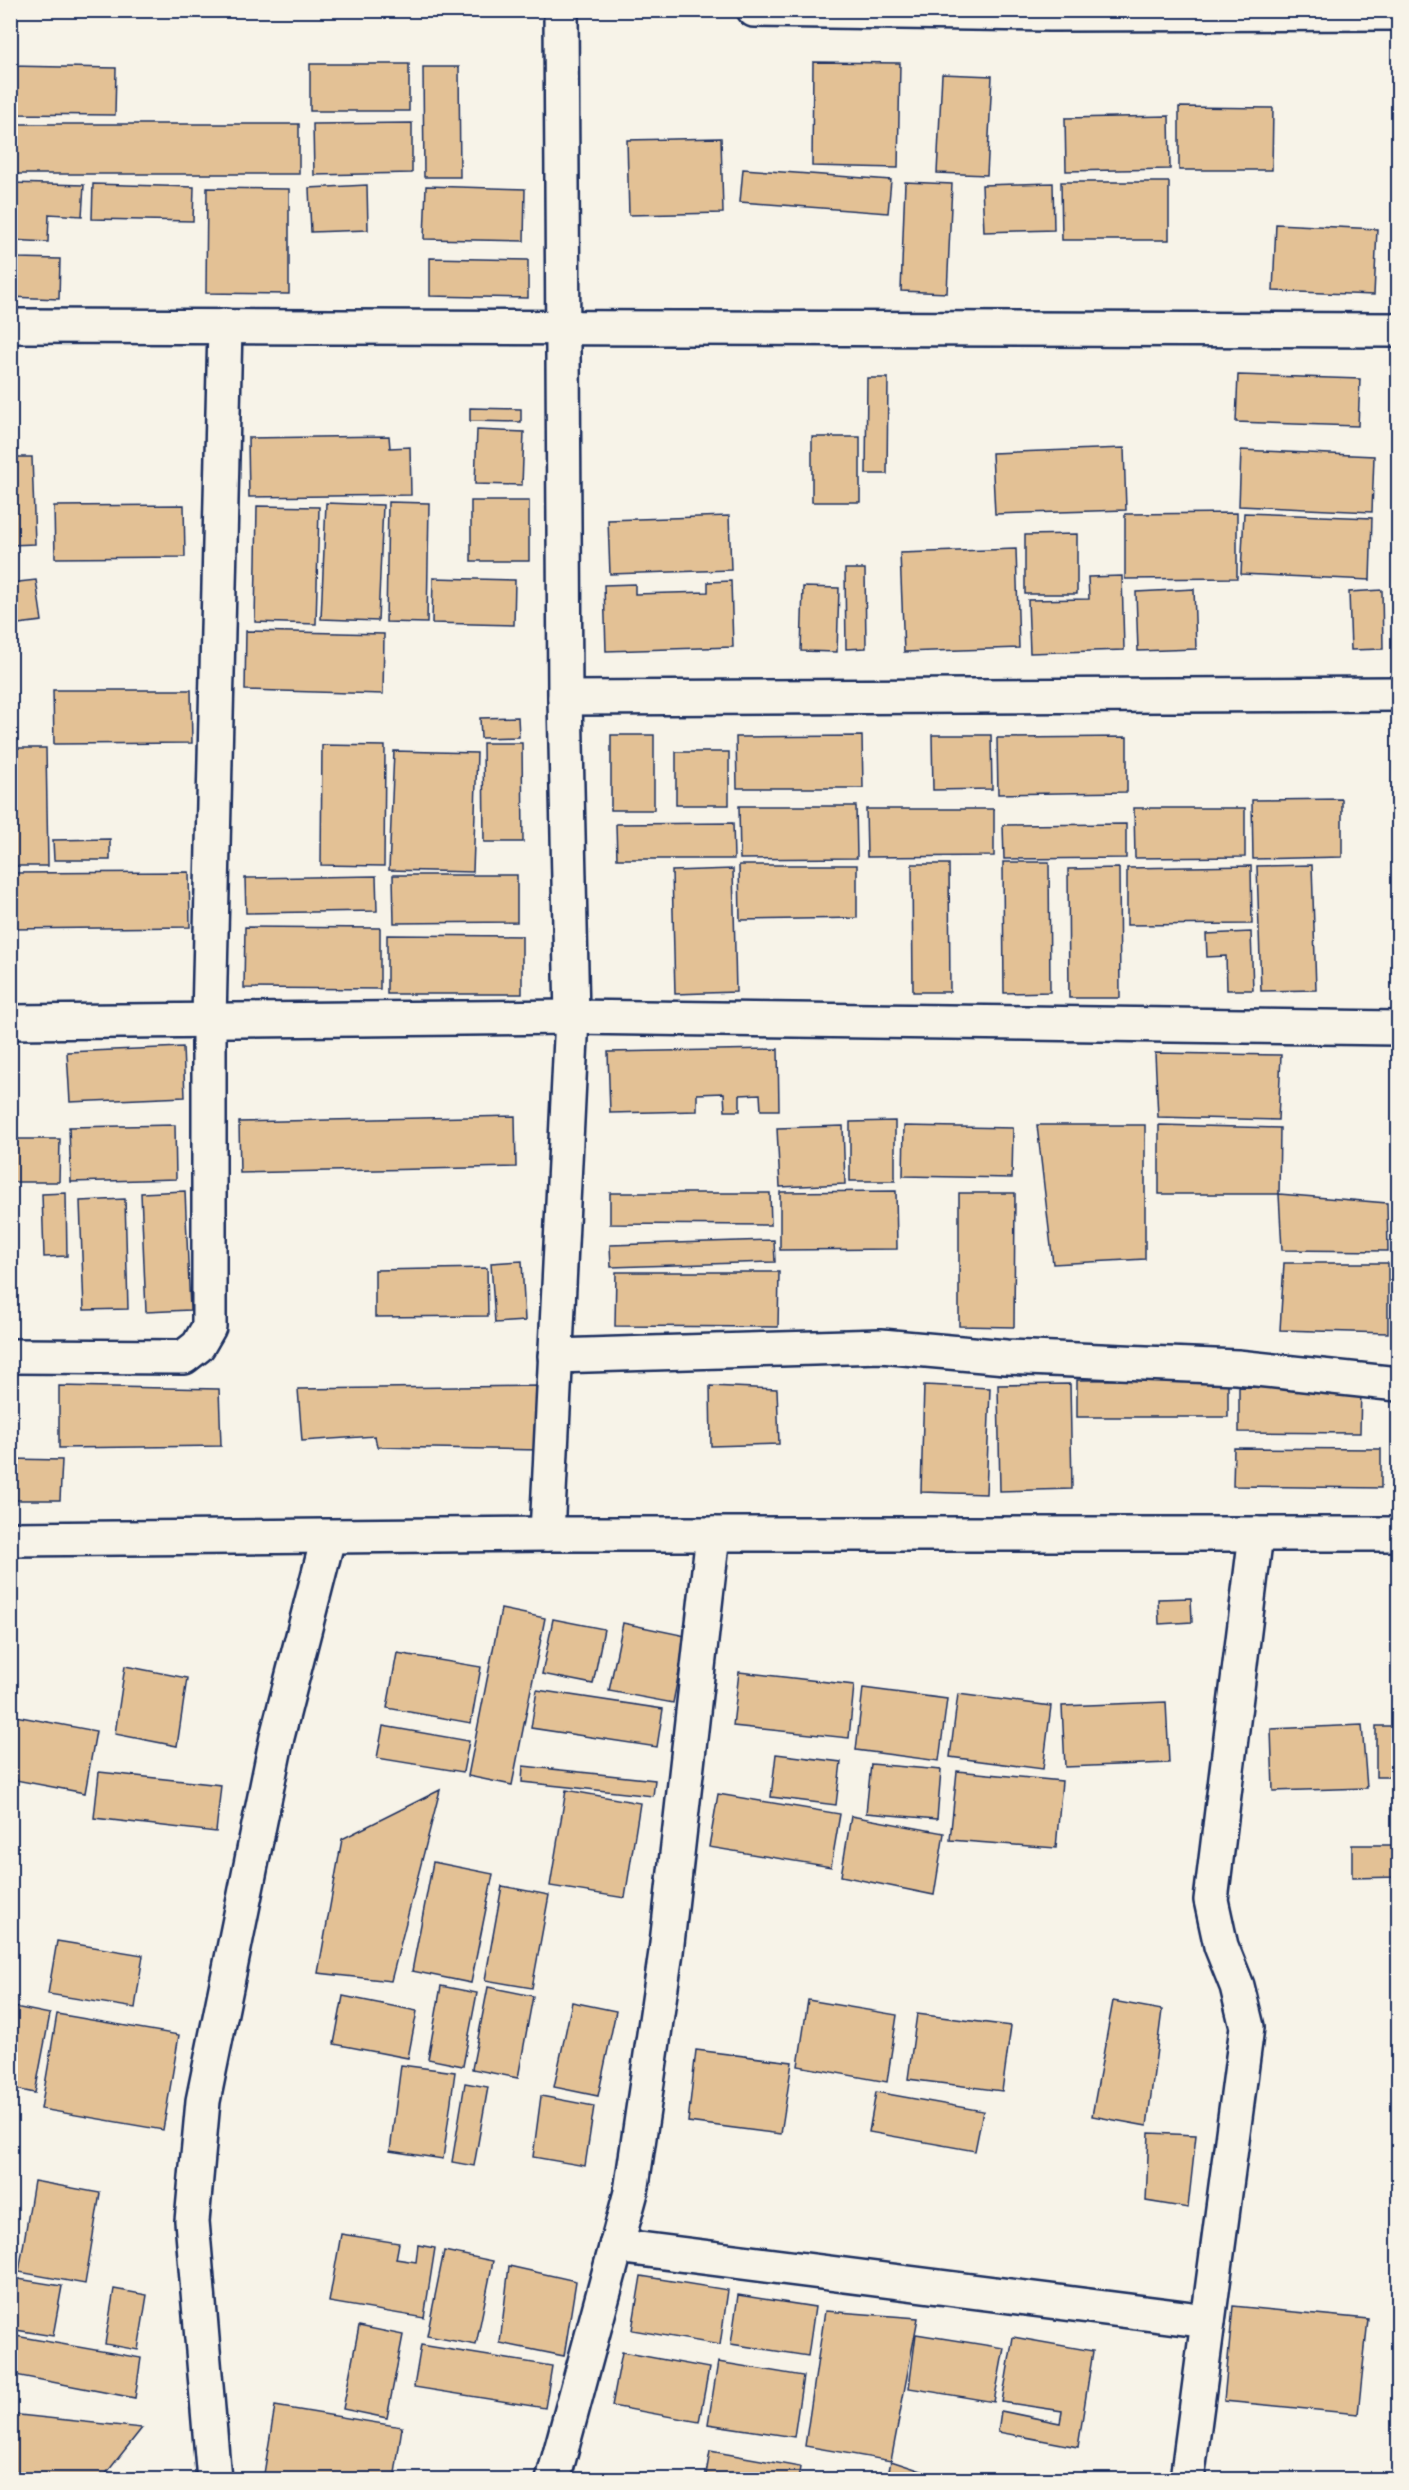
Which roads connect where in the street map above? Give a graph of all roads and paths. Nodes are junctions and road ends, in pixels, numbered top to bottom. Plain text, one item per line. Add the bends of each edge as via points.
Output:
1 (561, 10) edge
2 (754, 10) edge
3 (1398, 13) edge
4 (10, 326) edge
5 (225, 326) junction
6 (562, 327) junction
7 (1398, 330) edge
8 (1398, 694) edge
9 (565, 698) junction
10 (572, 1017) junction
11 (209, 1020) junction
12 (10, 1022) edge
13 (1398, 1028) edge
14 (10, 1356) edge
15 (555, 1356) junction
16 (1398, 1384) edge
17 (547, 1534) junction
18 (713, 1534) junction
19 (1256, 1534) junction
20 (1398, 1534) edge
21 (328, 1538) junction
22 (10, 1539) edge
23 (616, 2246) junction
24 (1208, 2321) junction
25 (214, 2480) edge
26 (553, 2480) edge
27 (1187, 2480) edge

1 - 6 street
2 - 3 street
4 - 5 street
5 - 6 street
5 - 11 street
6 - 7 street
6 - 9 street
8 - 9 street
9 - 10 street
10 - 11 street
10 - 13 street
10 - 15 street
11 - 12 street
11 - 14 street via 209,1327 198,1346 184,1357
15 - 16 street via 881,1346 1006,1357 1237,1366
15 - 17 street
17 - 18 street
17 - 21 street
18 - 19 street
18 - 23 street via 666,1953 631,2193
19 - 20 street
19 - 24 street via 1211,1900 1247,2027
21 - 22 street
21 - 25 street via 277,1737 203,2101 192,2221
23 - 24 street
23 - 26 street
24 - 27 street

